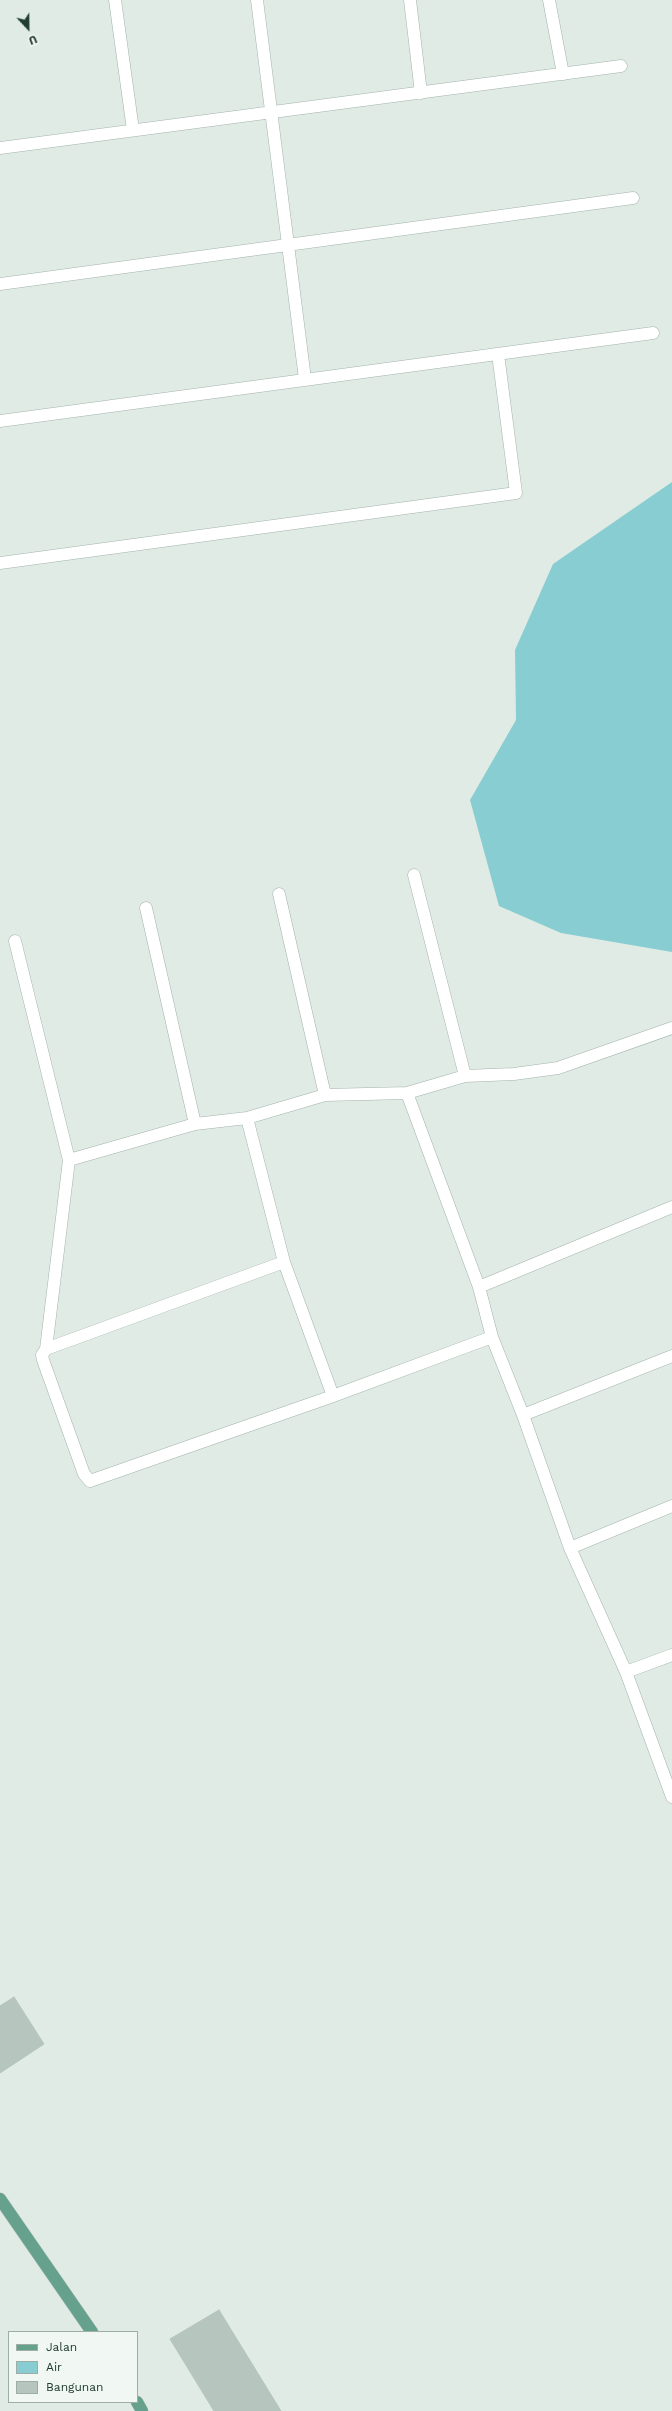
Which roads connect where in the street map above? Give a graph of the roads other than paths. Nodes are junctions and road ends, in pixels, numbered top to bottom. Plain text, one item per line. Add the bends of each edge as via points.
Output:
1 (115, 0) edge
2 (257, 0) edge
3 (410, 0) edge
4 (549, 0) edge
5 (621, 66) dead end
6 (563, 74) junction
7 (421, 93) junction
8 (272, 112) junction
9 (133, 130) junction
10 (0, 148) edge
11 (633, 198) dead end
12 (288, 245) junction
13 (0, 284) edge
14 (653, 333) dead end
15 (498, 354) junction
16 (305, 380) junction
17 (0, 421) edge
18 (0, 563) edge
19 (414, 875) dead end
20 (279, 894) dead end
21 (146, 908) dead end
22 (15, 940) dead end
23 (672, 1028) edge
24 (465, 1076) junction
25 (407, 1092) junction
26 (325, 1096) junction
27 (247, 1118) junction
28 (195, 1124) junction
29 (69, 1160) junction
30 (672, 1207) edge
31 (284, 1262) junction
32 (479, 1287) junction
33 (492, 1337) junction
34 (46, 1349) junction
35 (672, 1356) edge
36 (333, 1396) junction
37 (523, 1415) junction
38 (672, 1506) edge
39 (570, 1548) junction
40 (672, 1655) edge
41 (626, 1672) junction
42 (672, 1797) edge
43 (0, 2199) edge
44 (91, 2331) edge

1 - 9 street
2 - 8 street
3 - 7 street
4 - 6 street
5 - 6 street
6 - 7 street
7 - 8 street
8 - 9 street
8 - 12 street
9 - 10 street
11 - 12 street
12 - 13 street
12 - 16 street
14 - 15 street
15 - 16 street
15 - 18 street via 516,493
16 - 17 street
19 - 24 street
20 - 26 street
21 - 28 street
22 - 29 street
23 - 24 street via 558,1068 514,1074
24 - 25 street
25 - 26 street
25 - 32 street
26 - 27 street
27 - 28 street
27 - 31 street
28 - 29 street
29 - 34 street
30 - 32 street
31 - 34 street
31 - 36 street
32 - 33 street
33 - 36 street
33 - 37 street
34 - 36 street via 42,1355 43,1360 84,1474 90,1481
35 - 37 street
37 - 39 street
38 - 39 street
39 - 41 street
40 - 41 street
41 - 42 street
43 - 44 main road

